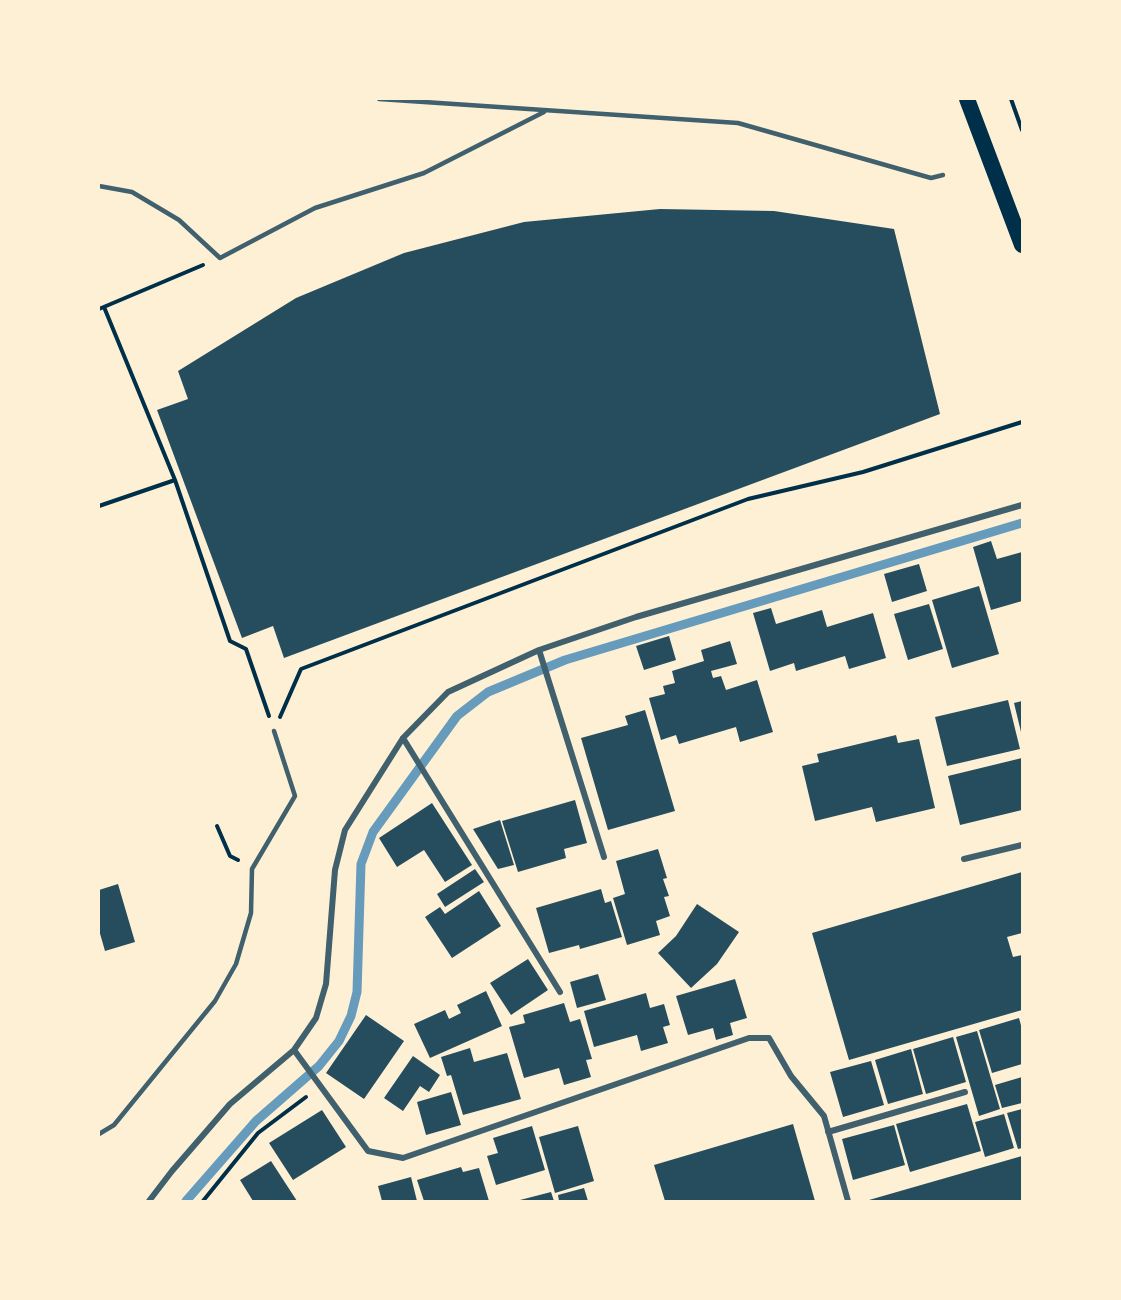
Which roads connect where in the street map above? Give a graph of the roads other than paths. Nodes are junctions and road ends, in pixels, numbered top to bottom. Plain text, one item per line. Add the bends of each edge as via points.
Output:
1 (379, 99) edge
2 (967, 99) edge
3 (545, 112) junction
4 (943, 175) dead end
5 (99, 186) edge
6 (1022, 244) edge
7 (1022, 505) edge
8 (539, 650) junction
9 (274, 731) road end
10 (403, 738) junction
11 (1022, 845) edge
12 (604, 857) dead end
13 (964, 859) dead end
14 (560, 992) dead end
15 (294, 1050) junction
16 (965, 1092) dead end
17 (828, 1132) junction
18 (99, 1134) edge
19 (149, 1201) edge
20 (848, 1201) edge

1 - 3 lane
2 - 6 highway
3 - 4 lane via 738,123 931,178
3 - 5 lane via 424,173 315,208 220,258 179,220 132,192
7 - 8 street via 636,617
8 - 10 street via 448,692
8 - 12 street
9 - 18 lane via 295,796 252,869 250,913 236,964 215,1001 114,1125
10 - 14 street
10 - 15 street via 345,830 335,870 326,984 316,1018
11 - 13 street
15 - 17 street via 368,1151 403,1158 749,1038 769,1038 791,1076 824,1116
15 - 19 street via 230,1104
16 - 17 street
17 - 20 street

